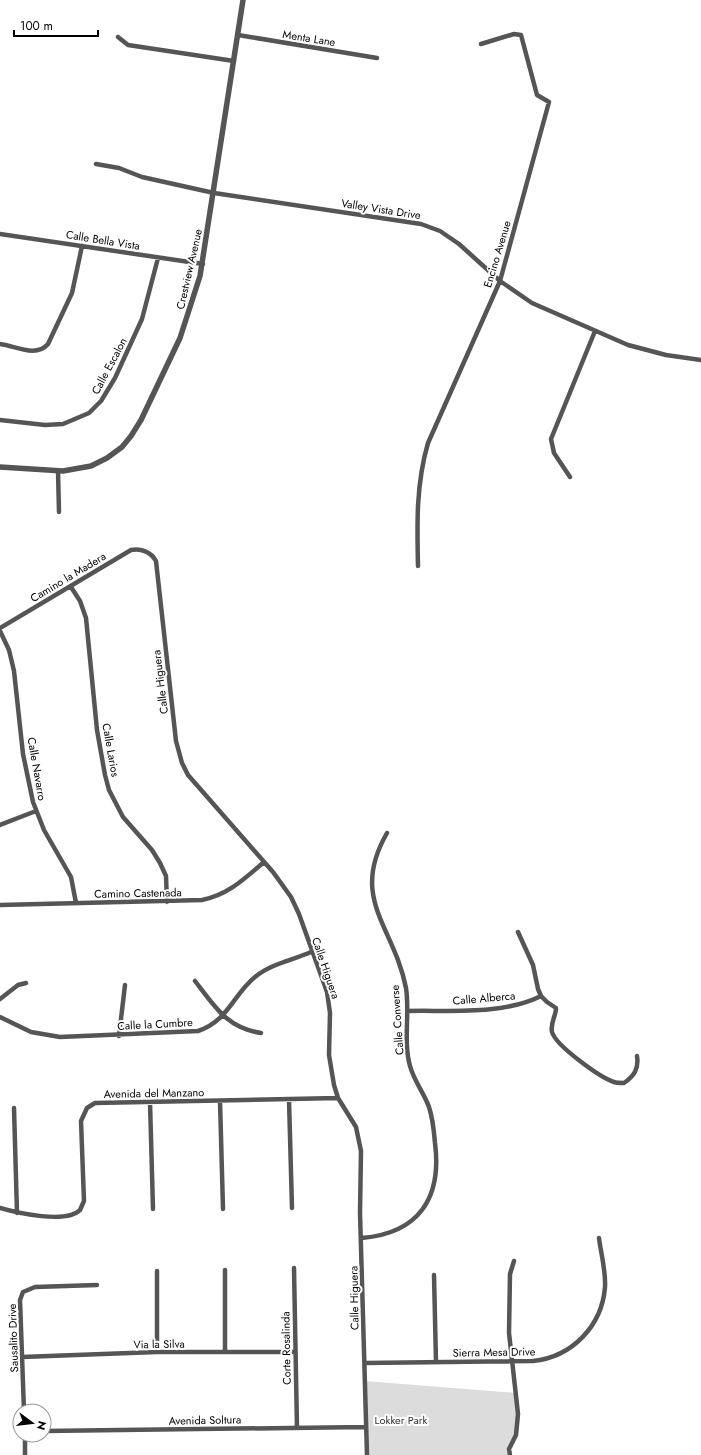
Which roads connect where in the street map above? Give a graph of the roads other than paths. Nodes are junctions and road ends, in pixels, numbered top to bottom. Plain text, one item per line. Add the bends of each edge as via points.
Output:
1 (243, 0) edge
2 (238, 35) junction
3 (118, 37) dead end
4 (481, 44) dead end
5 (377, 58) dead end
6 (234, 61) junction
7 (96, 164) dead end
8 (214, 193) junction
9 (0, 234) edge
10 (82, 246) junction
11 (158, 258) junction
12 (202, 264) junction
13 (500, 281) junction
14 (595, 331) junction
15 (0, 344) edge
16 (701, 360) edge
17 (0, 420) edge
18 (0, 467) edge
19 (58, 471) junction
20 (570, 477) dead end
21 (59, 512) dead end
22 (147, 552) joint
23 (418, 566) dead end
24 (71, 587) junction
25 (0, 630) edge
26 (36, 811) junction
27 (0, 825) edge
28 (387, 833) dead end
29 (264, 862) junction
30 (167, 902) junction
31 (76, 903) junction
32 (0, 905) edge
33 (518, 932) dead end
34 (311, 952) junction
35 (195, 981) dead end
36 (26, 983) dead end
37 (125, 985) dead end
38 (541, 996) junction
39 (0, 999) edge
40 (407, 1011) junction
41 (223, 1016) junction
42 (0, 1017) edge
43 (261, 1033) dead end
44 (119, 1036) junction
45 (637, 1056) dead end
46 (338, 1098) junction
47 (220, 1100) junction
48 (289, 1100) junction
49 (150, 1102) junction
50 (14, 1108) dead end
51 (0, 1208) edge
52 (292, 1208) dead end
53 (153, 1209) dead end
54 (223, 1209) dead end
55 (17, 1213) junction
56 (362, 1238) junction
57 (599, 1238) dead end
58 (514, 1261) dead end
59 (294, 1268) dead end
60 (157, 1270) dead end
61 (224, 1270) dead end
62 (434, 1276) dead end
63 (98, 1285) dead end
64 (157, 1352) junction
65 (225, 1352) junction
66 (295, 1352) junction
67 (22, 1357) junction
68 (436, 1362) junction
69 (512, 1362) junction
70 (365, 1363) junction
71 (24, 1403) edge
72 (365, 1427) junction
73 (297, 1428) junction
74 (52, 1431) edge
75 (25, 1443) edge
76 (25, 1455) edge
77 (366, 1455) edge
78 (510, 1455) edge

1 - 2 street, Crestview Avenue
2 - 5 street, Menta Lane
2 - 6 street, Crestview Avenue
3 - 6 street via 128,45
4 - 13 street, Encino Avenue via 514,34 521,35 537,95 549,102
6 - 8 street, Crestview Avenue
7 - 8 street, Valley Vista Drive
8 - 12 street, Crestview Avenue
8 - 13 street, Valley Vista Drive via 421,224 440,231 459,244
9 - 10 street, Calle Bella Vista
10 - 11 street, Calle Bella Vista
10 - 15 street via 72,293 48,344 35,352
11 - 12 street, Calle Bella Vista
11 - 17 street, Calle Escalon via 142,319 115,378 101,401 89,413 63,424 45,425
12 - 19 street, Crestview Avenue via 193,304 180,338 131,436 115,453 99,462 82,469
13 - 14 street, Valley Vista Drive via 532,303
13 - 23 street, Encino Avenue via 426,451 418,495
14 - 16 street, Valley Vista Drive via 628,346 652,353
14 - 20 street via 551,439 554,453
18 - 19 street, Crestview Avenue
19 - 21 street
22 - 24 street, Camino la Madera via 131,550
22 - 29 street, Calle Higuera via 154,558 158,569 174,725 182,763 192,781
24 - 25 street, Camino la Madera
24 - 30 street, Calle Larios via 86,618 97,730 105,775 123,817 160,863 166,876
25 - 26 street, Calle Navarro via 9,650 14,671 23,754
26 - 27 street
26 - 31 street, Calle Navarro via 71,877
28 - 40 street, Calle Converse via 374,861 372,890 377,911 405,986
29 - 30 street, Camino Castenada via 240,883 218,896 202,900
29 - 34 street, Calle Higuera via 296,906
30 - 31 street, Camino Castenada
31 - 32 street, Camino Castenada
33 - 38 street via 533,965
34 - 41 street, Calle la Cumbre via 261,973
34 - 46 street, Calle Higuera via 329,1002 329,1055
35 - 41 street
36 - 39 street via 18,985
37 - 44 street
38 - 40 street, Calle Alberca via 520,1004 498,1008
38 - 45 street via 556,1008 552,1028 558,1042 606,1079 624,1083 637,1069
40 - 56 street, Calle Converse via 408,1058 431,1116 436,1178 426,1205 411,1222 392,1233
41 - 43 street via 235,1026
41 - 44 street, Calle la Cumbre via 208,1027 192,1032
42 - 44 street, Calle la Cumbre via 31,1032 46,1036
46 - 48 street, Avenida del Manzano
46 - 56 street, Calle Higuera via 352,1120 360,1142
47 - 48 street, Avenida del Manzano
47 - 49 street, Avenida del Manzano
47 - 54 street
48 - 52 street
49 - 53 street
49 - 55 street, Avenida del Manzano via 99,1102 84,1111 81,1121 84,1201 78,1212 69,1216 33,1216
50 - 55 street
51 - 55 street, Avenida del Manzano
56 - 70 street, Calle Higuera
57 - 69 street, Sierra Mesa Drive via 605,1287 600,1310 591,1327 577,1344 557,1356 543,1360
58 - 69 street via 510,1274 509,1325
59 - 66 street, Corte Rosalinda
60 - 64 street
61 - 65 street
62 - 68 street
63 - 67 street, Sausalito Drive via 35,1287 23,1292 20,1300
64 - 65 street, Via la Silva
64 - 67 street, Via la Silva
65 - 66 street, Via la Silva
66 - 73 street, Corte Rosalinda
67 - 71 street, Sausalito Drive
68 - 69 street, Sierra Mesa Drive
68 - 70 street, Sierra Mesa Drive
69 - 78 street via 518,1414 516,1435 509,1448
70 - 72 street, Calle Higuera
72 - 73 street, Avenida Soltura
72 - 77 street, Calle Higuera
73 - 74 street, Avenida Soltura
75 - 76 street

